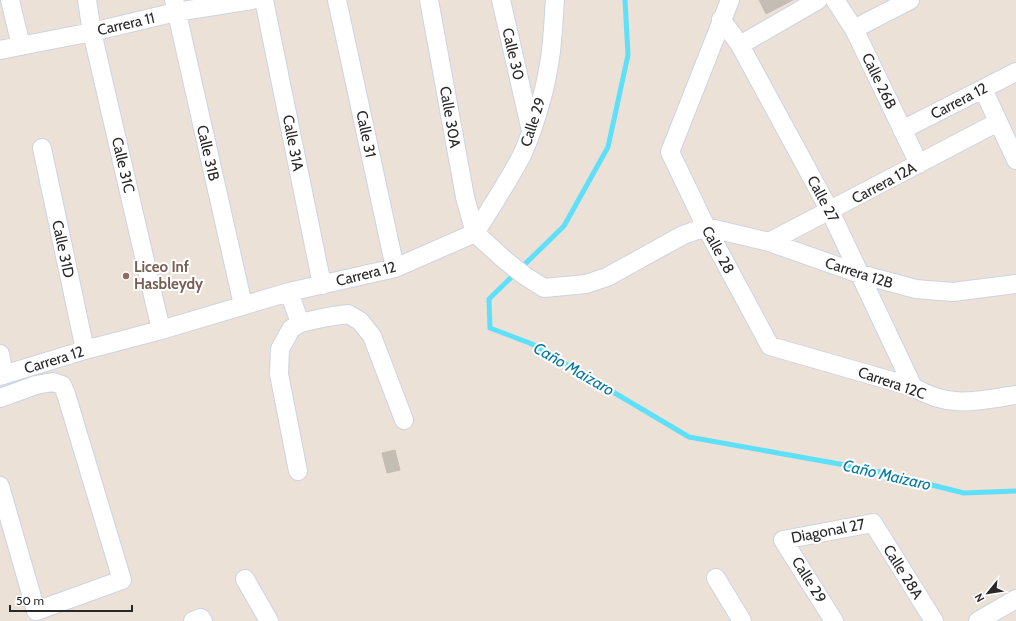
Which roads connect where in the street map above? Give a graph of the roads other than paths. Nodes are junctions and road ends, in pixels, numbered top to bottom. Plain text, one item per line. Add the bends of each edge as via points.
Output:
1 (10, 0) edge
2 (87, 0) edge
3 (252, 0) edge
4 (264, 0) edge
5 (337, 0) edge
6 (429, 0) edge
7 (501, 0) edge
8 (555, 0) edge
9 (730, 0) edge
10 (818, 0) edge
11 (835, 0) edge
12 (910, 0) edge
13 (175, 6) edge
14 (721, 19) junction
15 (854, 29) junction
16 (92, 32) junction
17 (740, 45) junction
18 (21, 46) junction
19 (0, 50) edge
20 (1016, 72) edge
21 (983, 89) junction
22 (998, 122) junction
23 (902, 130) junction
24 (531, 132) junction
25 (42, 148) dead end
26 (1016, 160) edge
27 (919, 164) junction
28 (830, 211) junction
29 (706, 227) junction
30 (475, 233) junction
31 (770, 242) junction
32 (395, 268) junction
33 (860, 274) junction
34 (1016, 284) edge
35 (322, 285) junction
36 (289, 292) junction
37 (243, 305) junction
38 (300, 323) junction
39 (161, 330) junction
40 (770, 346) joint
41 (85, 350) junction
42 (0, 354) edge
43 (2, 375) edge
44 (913, 387) junction
45 (1016, 395) edge
46 (0, 398) edge
47 (404, 420) dead end
48 (298, 471) dead end
49 (0, 486) edge
50 (873, 523) joint
51 (783, 540) joint
52 (716, 578) dead end
53 (245, 579) dead end
54 (1016, 600) edge
55 (193, 621) edge
56 (203, 621) edge
57 (269, 621) edge
58 (742, 621) edge
59 (834, 621) edge
60 (934, 621) edge
61 (978, 621) edge

1 - 18 street
2 - 16 street, Calle 31C
3 - 13 street, Carrera 11
4 - 35 street, Calle 31A
5 - 32 street, Calle 31
6 - 30 street, Calle 30A via 465,197
7 - 24 street, Calle 30
8 - 24 street, Calle 29 via 548,71
9 - 14 street
10 - 17 street
11 - 15 street, Calle 26B
12 - 15 street
13 - 16 street, Carrera 11
13 - 37 street, Calle 31B
14 - 17 street, Calle 27
14 - 29 street, Calle 28 via 670,152
15 - 23 street, Calle 26B
16 - 18 street, Carrera 11
16 - 39 street, Calle 31C
17 - 28 street, Calle 27
18 - 19 street, Carrera 11
20 - 21 street, Carrera 12
21 - 22 street
21 - 23 street, Carrera 12
22 - 26 street
22 - 27 street, Carrera 12A
23 - 27 street, Calle 26B
24 - 30 street, Calle 29 via 510,177
25 - 41 street, Calle 31D
27 - 28 street, Carrera 12A
28 - 31 street, Carrera 12A
28 - 33 street, Calle 27
29 - 30 street via 683,235 597,281 544,288 525,276
29 - 31 street, Carrera 12B
29 - 40 street, Calle 28
30 - 32 street, Carrera 12
31 - 33 street, Carrera 12B
32 - 35 street, Carrera 12
33 - 34 street, Carrera 12B via 898,286 935,292
33 - 44 street, Calle 27
35 - 36 street, Carrera 12
36 - 37 street, Carrera 12
36 - 38 street
37 - 39 street, Carrera 12
38 - 47 street via 348,314 360,321 372,336
38 - 48 street via 291,329 280,349 279,374
39 - 41 street, Carrera 12
40 - 44 street, Carrera 12C
41 - 43 street, Carrera 12
42 - 43 street
44 - 45 street, Carrera 12C via 936,398 961,402
46 - 49 street via 53,382 62,385 122,580 36,611
50 - 51 street, Diagonal 27
50 - 60 street, Calle 28A
51 - 59 street, Calle 29
52 - 58 street
53 - 57 street
54 - 61 street
55 - 56 street via 201,618

